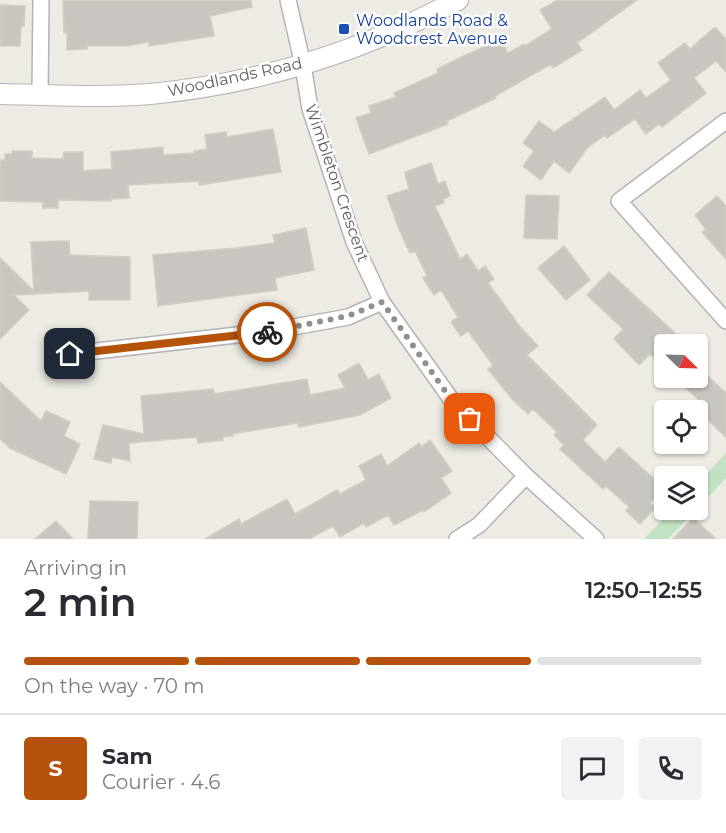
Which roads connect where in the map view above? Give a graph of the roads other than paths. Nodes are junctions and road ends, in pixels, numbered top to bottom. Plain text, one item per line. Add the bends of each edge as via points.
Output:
1 (41, 0) edge
2 (288, 0) edge
3 (458, 0) edge
4 (303, 64) junction
5 (0, 94) edge
6 (40, 95) junction
7 (726, 121) edge
8 (382, 302) junction
9 (726, 321) edge
10 (70, 354) dead end
11 (526, 476) junction
12 (457, 539) edge
13 (596, 539) edge

1 - 6 street
2 - 4 street, Wimbleton Crescent
3 - 4 street, Woodlands Road via 353,48
4 - 6 street, Woodlands Road via 177,91 113,96
4 - 8 street, Wimbleton Crescent via 310,109 329,171 354,242
5 - 6 street, Woodlands Road
7 - 9 street via 619,201
8 - 10 street via 348,316 272,332
8 - 11 street, Wimbleton Crescent via 453,402
11 - 12 street via 479,525
11 - 13 street, Wimbleton Crescent

